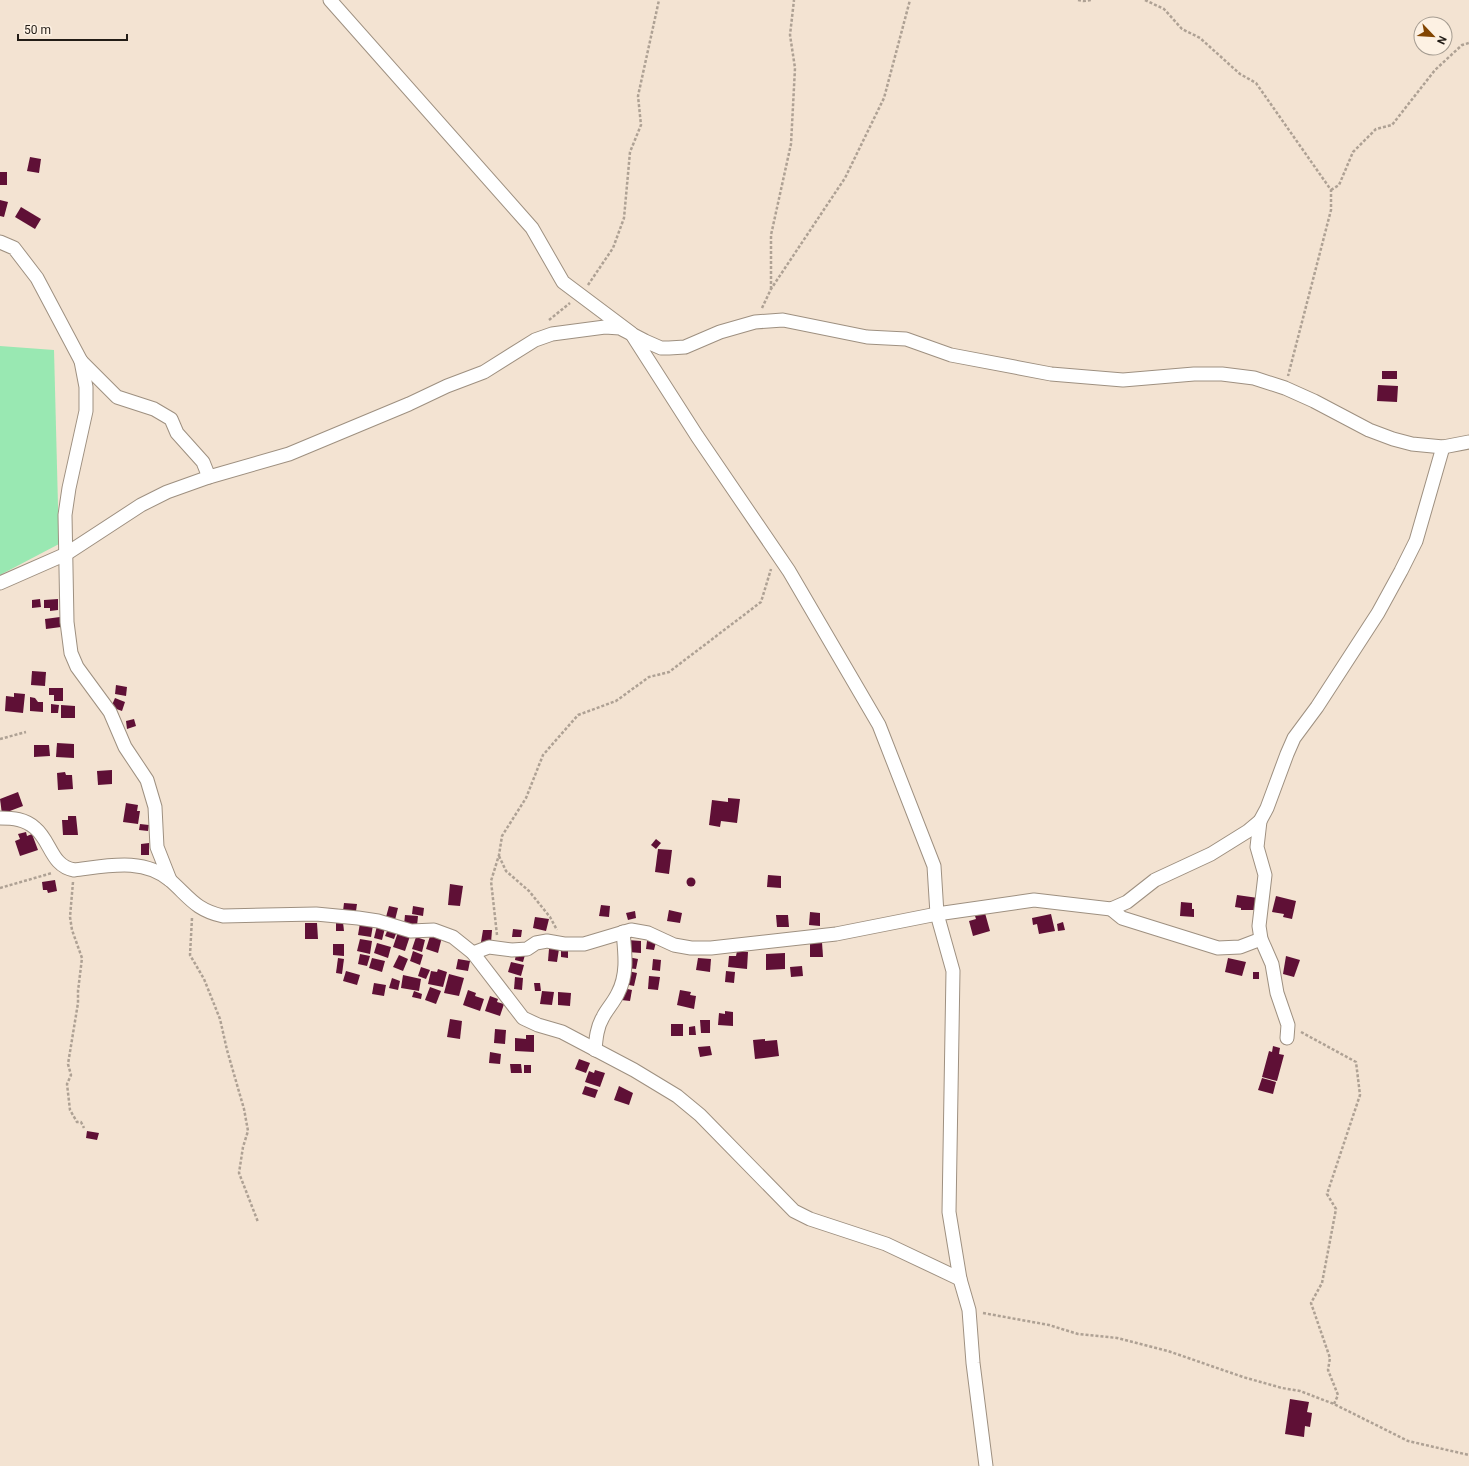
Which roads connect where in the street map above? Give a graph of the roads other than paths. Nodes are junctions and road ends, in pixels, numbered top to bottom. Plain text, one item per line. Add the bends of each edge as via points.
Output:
1 (330, 0) edge
2 (0, 242) edge
3 (631, 333) junction
4 (80, 361) junction
5 (1469, 442) edge
6 (1443, 447) junction
7 (209, 477) junction
8 (66, 554) junction
9 (0, 583) edge
10 (0, 818) edge
11 (1260, 821) junction
12 (170, 880) junction
13 (1111, 909) junction
14 (937, 914) junction
15 (623, 932) junction
16 (1261, 939) junction
17 (473, 953) junction
18 (1288, 1031) road end
19 (595, 1050) junction
20 (960, 1279) junction
21 (986, 1466) edge

1 - 3 street via 532,228 563,282
2 - 4 street via 14,248 37,278
3 - 6 street via 662,348 669,348 685,346 720,332 756,322 783,320 867,337 906,339 951,355 1051,374 1123,380 1194,374 1254,378 1285,388 1369,430 1393,439
3 - 7 street via 620,328 605,327 552,334 535,340 484,372 290,454
3 - 14 street via 789,571 874,714 934,866
4 - 7 street via 117,397 154,409 171,419 177,433 203,462
4 - 8 street via 86,387 86,411 65,515
5 - 6 street
6 - 11 street via 1416,541 1378,613 1318,707 1294,738
7 - 8 street via 167,492 141,505
8 - 9 street
8 - 12 street via 67,622 71,653 77,667 110,712 125,747 148,780 156,807 157,847
10 - 12 street via 15,818 36,828 62,865 74,870 130,865 152,870
11 - 13 street via 1211,854 1155,880 1127,902
11 - 16 street via 1257,847 1265,875 1259,926
12 - 17 street via 204,910 223,916 316,914 378,921 411,931 434,930 453,938
13 - 14 street via 1034,900
13 - 16 street via 1122,918 1218,948 1240,947
14 - 15 street via 836,934 710,948 674,945 648,933 631,930
14 - 20 street via 954,971 949,1212
15 - 17 street via 584,944 548,941 527,948 512,950 489,947
15 - 19 street via 626,959 624,975 618,993 597,1030
16 - 18 street via 1272,964 1277,994
17 - 19 street via 523,1018 538,1026 562,1032
19 - 20 street via 677,1096 700,1115 794,1211 810,1220 886,1244
20 - 21 street via 969,1310

